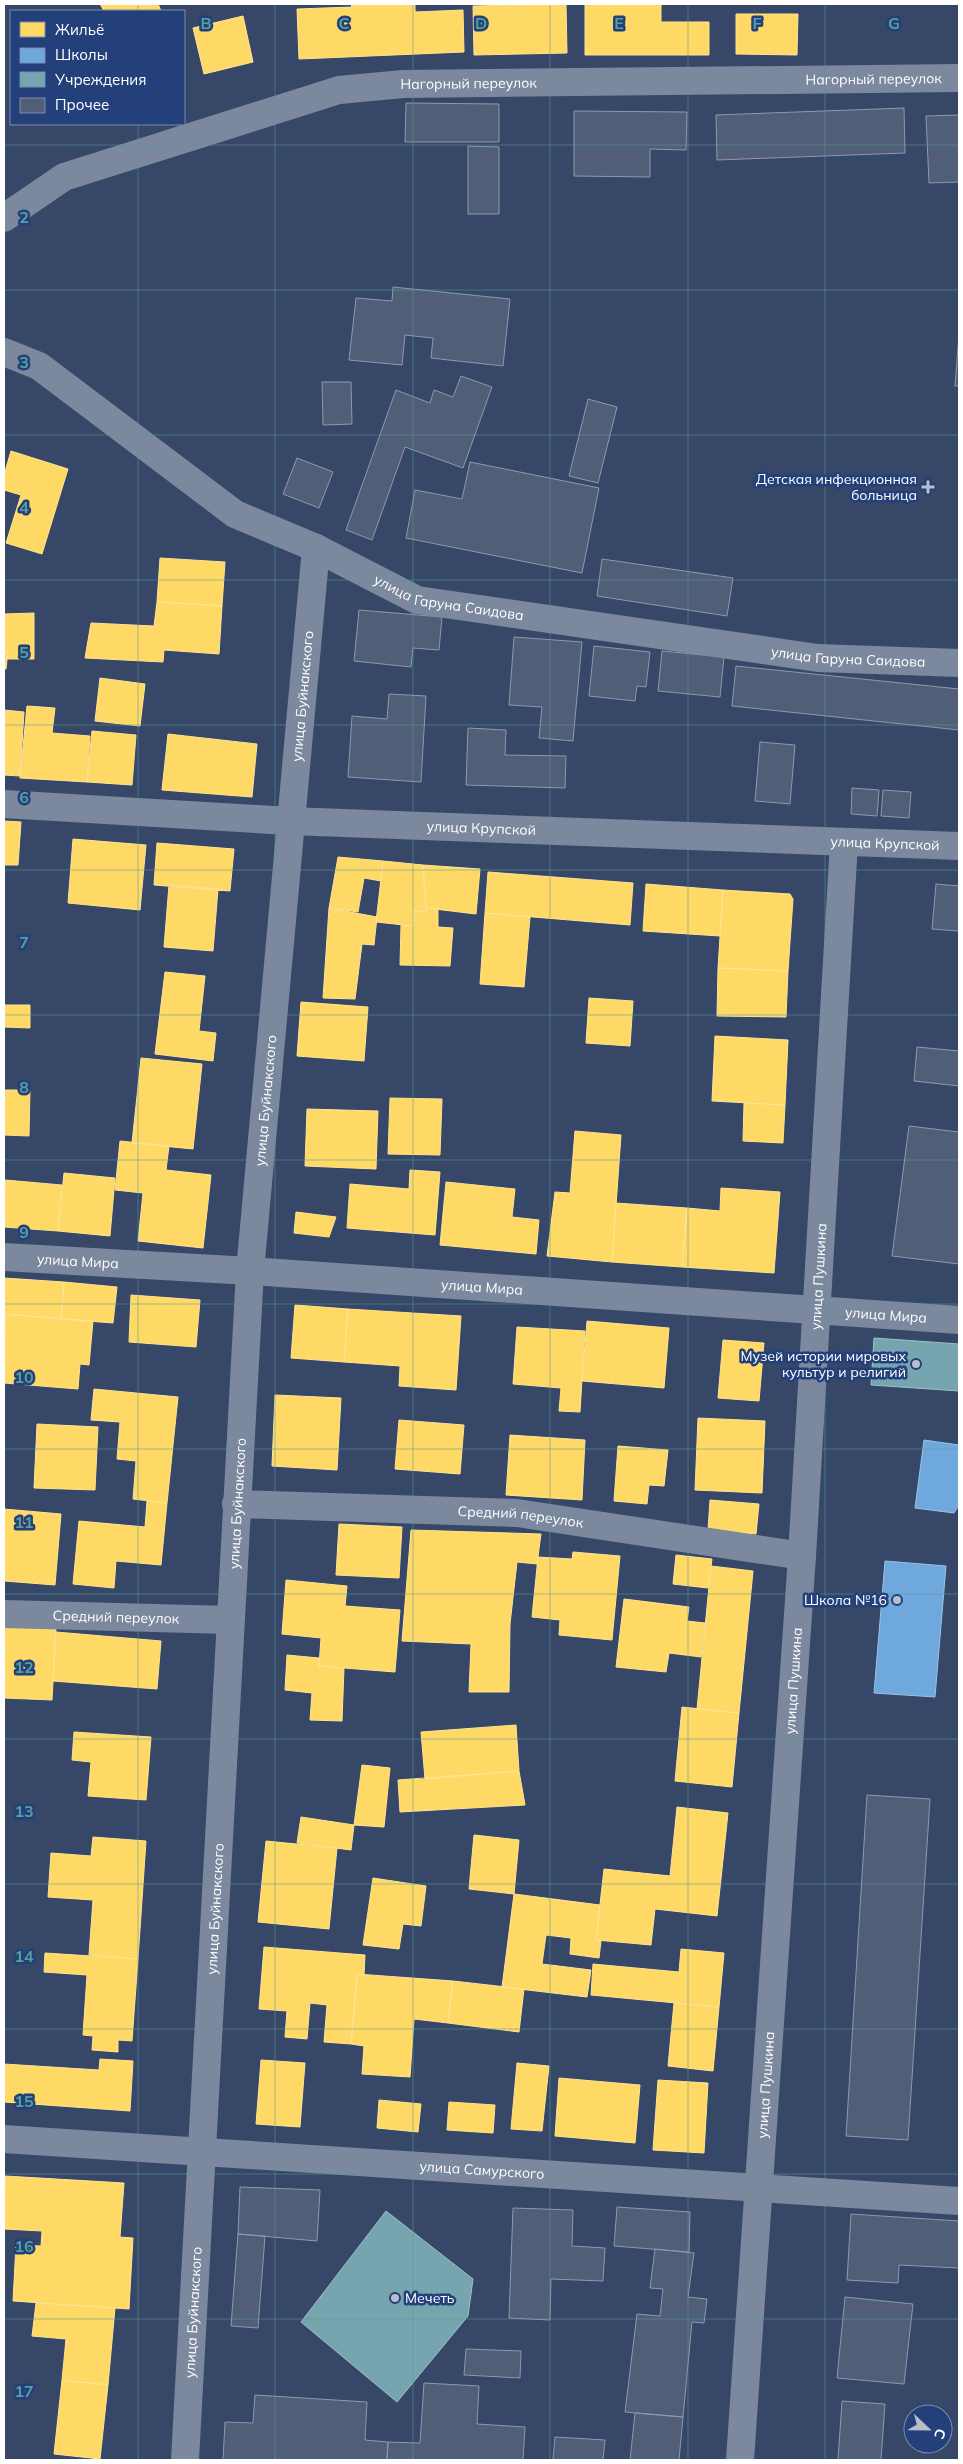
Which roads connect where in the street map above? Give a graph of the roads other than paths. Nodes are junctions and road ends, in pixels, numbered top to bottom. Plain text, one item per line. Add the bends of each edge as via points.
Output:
1 (959, 78) edge
2 (4, 218) edge
3 (4, 352) edge
4 (316, 548) junction
5 (959, 663) edge
6 (4, 804) edge
7 (290, 821) junction
8 (844, 842) junction
9 (959, 846) edge
10 (4, 1257) edge
11 (250, 1271) junction
12 (818, 1309) junction
13 (959, 1320) edge
14 (236, 1504) junction
15 (802, 1556) junction
16 (4, 1614) edge
17 (229, 1620) junction
18 (4, 2139) edge
19 (201, 2152) junction
20 (758, 2188) junction
21 (959, 2201) edge
22 (184, 2460) edge
23 (740, 2460) edge

1 - 2 street, Нагорный переулок via 403,84 339,90 64,177
3 - 4 street, улица Гаруна Саидова via 39,366 235,514
4 - 5 street, улица Гаруна Саидова via 417,600 818,658
4 - 7 street, улица Буйнакского
6 - 7 street, улица Крупской
7 - 8 street, улица Крупской
7 - 11 street, улица Буйнакского
8 - 9 street, улица Крупской
8 - 12 street, улица Пушкина
10 - 11 street, улица Мира
11 - 12 street, улица Мира
11 - 14 street, улица Буйнакского
12 - 13 street, улица Мира
12 - 15 street, улица Пушкина
14 - 15 street, Средний переулок via 517,1513
14 - 17 street, улица Буйнакского
15 - 20 street, улица Пушкина
16 - 17 street, Средний переулок
17 - 19 street, улица Буйнакского
18 - 19 street, улица Самурского
19 - 20 street, улица Самурского
19 - 22 street, улица Буйнакского
20 - 21 street, улица Самурского
20 - 23 street, улица Пушкина

